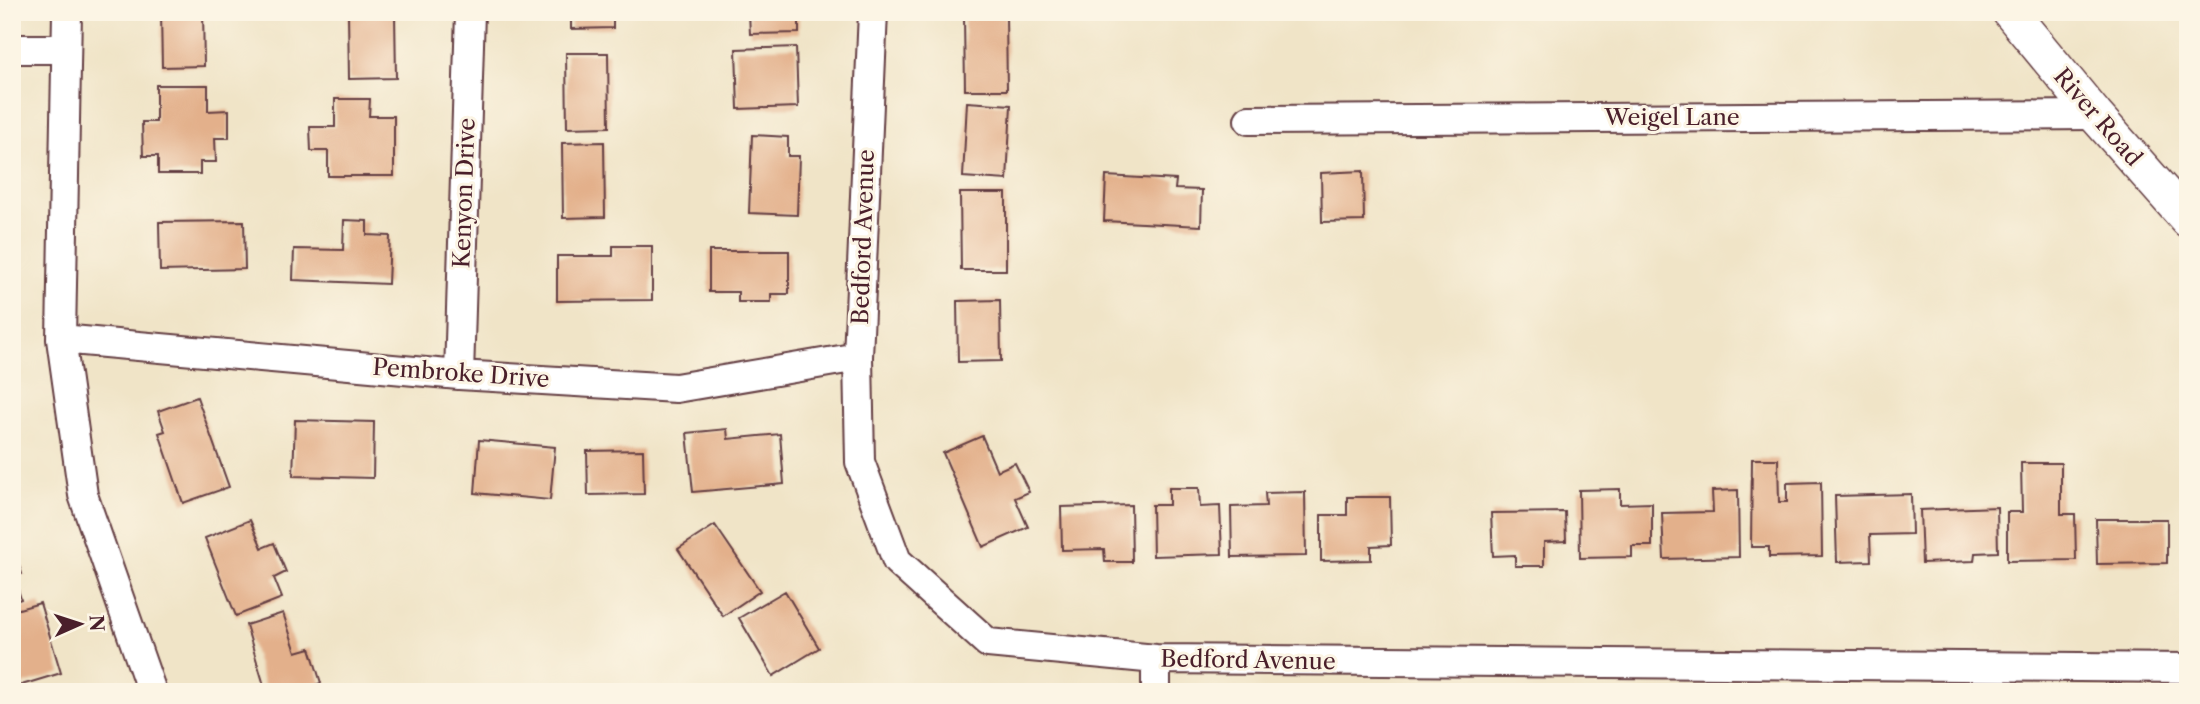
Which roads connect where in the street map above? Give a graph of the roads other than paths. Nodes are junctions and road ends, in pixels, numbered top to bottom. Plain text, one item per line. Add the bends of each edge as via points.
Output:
1 (67, 12) edge
2 (470, 12) edge
3 (873, 12) edge
4 (2010, 12) edge
5 (12, 49) edge
6 (66, 49) junction
7 (2095, 115) junction
8 (1249, 120) dead end
9 (2188, 220) edge
10 (61, 339) junction
11 (859, 357) junction
12 (459, 375) junction
13 (1156, 659) junction
14 (2188, 668) edge
15 (152, 692) edge
16 (1156, 692) edge

1 - 6 street
2 - 12 street, Kenyon Drive
3 - 11 street, Bedford Avenue
4 - 7 street, River Road
5 - 6 street
6 - 10 street
7 - 8 street, Weigel Lane
7 - 9 street, River Road
10 - 12 street, Pembroke Drive
10 - 15 street via 83,495
11 - 12 street, Pembroke Drive via 676,388
11 - 13 street, Bedford Avenue via 860,462 897,561 988,643
13 - 14 street, Bedford Avenue
13 - 16 street

